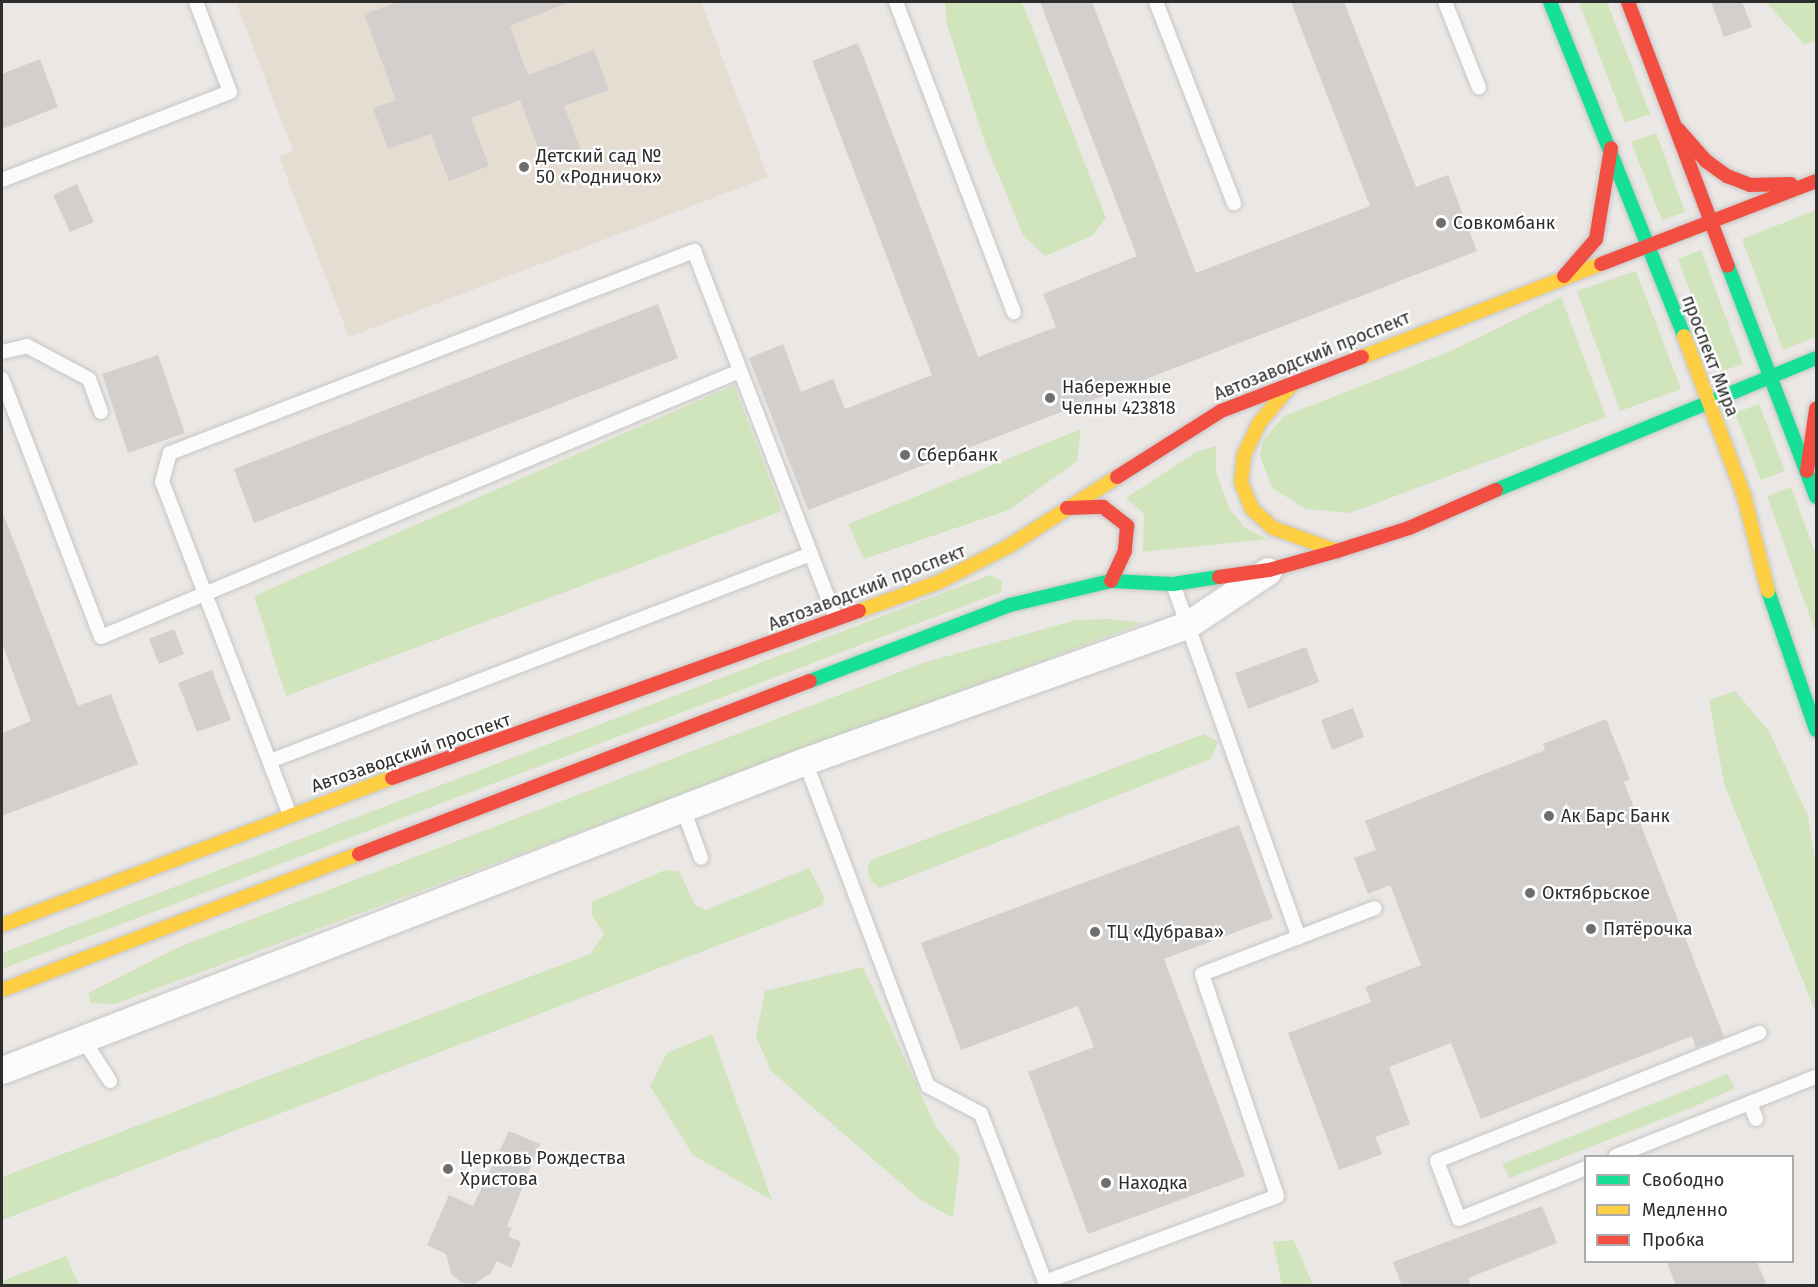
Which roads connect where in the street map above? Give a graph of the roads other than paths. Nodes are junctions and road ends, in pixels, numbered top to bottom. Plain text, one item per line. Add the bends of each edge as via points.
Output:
1 (196, 2) edge
2 (896, 2) edge
3 (1156, 2) edge
4 (1445, 2) edge
5 (1550, 2) edge
6 (1628, 2) edge
7 (1479, 88) dead end
8 (1674, 124) junction
9 (1611, 148) junction
10 (2, 180) edge
11 (1816, 181) edge
12 (1234, 203) dead end
13 (1713, 222) junction
14 (1650, 246) junction
15 (1562, 278) junction
16 (1014, 312) dead end
17 (2, 352) edge
18 (1816, 357) edge
19 (740, 371) junction
20 (1771, 375) junction
21 (1297, 378) junction
22 (2, 379) edge
23 (1708, 402) junction
24 (1816, 409) edge
25 (101, 412) dead end
26 (1806, 471) junction
27 (1816, 497) edge
28 (1067, 508) junction
29 (1337, 551) junction
30 (811, 554) junction
31 (1269, 570) junction
32 (1111, 581) junction
33 (1173, 584) junction
34 (206, 597) junction
35 (837, 621) junction
36 (1187, 625) junction
37 (1816, 729) edge
38 (270, 761) junction
39 (805, 761) junction
40 (683, 809) junction
41 (290, 815) junction
42 (701, 858) dead end
43 (1375, 909) dead end
44 (2, 925) edge
45 (1299, 937) junction
46 (2, 990) edge
47 (1759, 1033) dead end
48 (83, 1038) junction
49 (2, 1070) edge
50 (1816, 1077) edge
51 (110, 1082) dead end
52 (1750, 1103) junction
53 (1756, 1119) dead end
54 (1619, 1155) edge
55 (1584, 1169) edge

1 - 10 lane via 230,92
2 - 16 lane
3 - 12 lane
4 - 7 lane
5 - 9 street, проспект Мира
6 - 8 street
8 - 11 street via 1706,161 1750,185
8 - 13 street
9 - 14 street, проспект Мира
9 - 15 street via 1596,239 1580,263
11 - 13 street, Автозаводский проспект
13 - 14 street, Автозаводский проспект
13 - 20 street
14 - 15 street, Автозаводский проспект
14 - 23 street, проспект Мира
15 - 21 street, Автозаводский проспект
17 - 25 lane via 27,346 89,379
18 - 20 street
19 - 30 lane
19 - 34 lane
19 - 34 lane via 694,251 170,453 162,482
20 - 23 street
20 - 26 street
21 - 28 street, Автозаводский проспект via 1221,411
21 - 29 street via 1260,423 1244,455 1241,482 1252,509 1273,528
22 - 34 lane via 101,637
23 - 29 street via 1409,528
23 - 37 street, проспект Мира via 1744,496 1776,624
24 - 26 street
26 - 27 street
28 - 32 street via 1103,507 1127,526 1125,551
28 - 35 street, Автозаводский проспект via 971,568
29 - 31 street
30 - 35 lane
30 - 38 lane
31 - 33 street
31 - 36 street
32 - 33 street
32 - 46 street via 1010,605
33 - 36 lane
34 - 38 lane
35 - 41 street, Автозаводский проспект
36 - 39 street
36 - 45 lane
38 - 41 lane
39 - 40 street
39 - 45 lane via 928,1086 981,1114 1045,1282 1277,1196 1202,974
40 - 42 lane
40 - 48 street
41 - 44 street, Автозаводский проспект
43 - 45 lane
47 - 55 lane via 1437,1161 1459,1219
48 - 49 street
48 - 51 lane
50 - 52 lane
52 - 53 lane
52 - 54 lane

